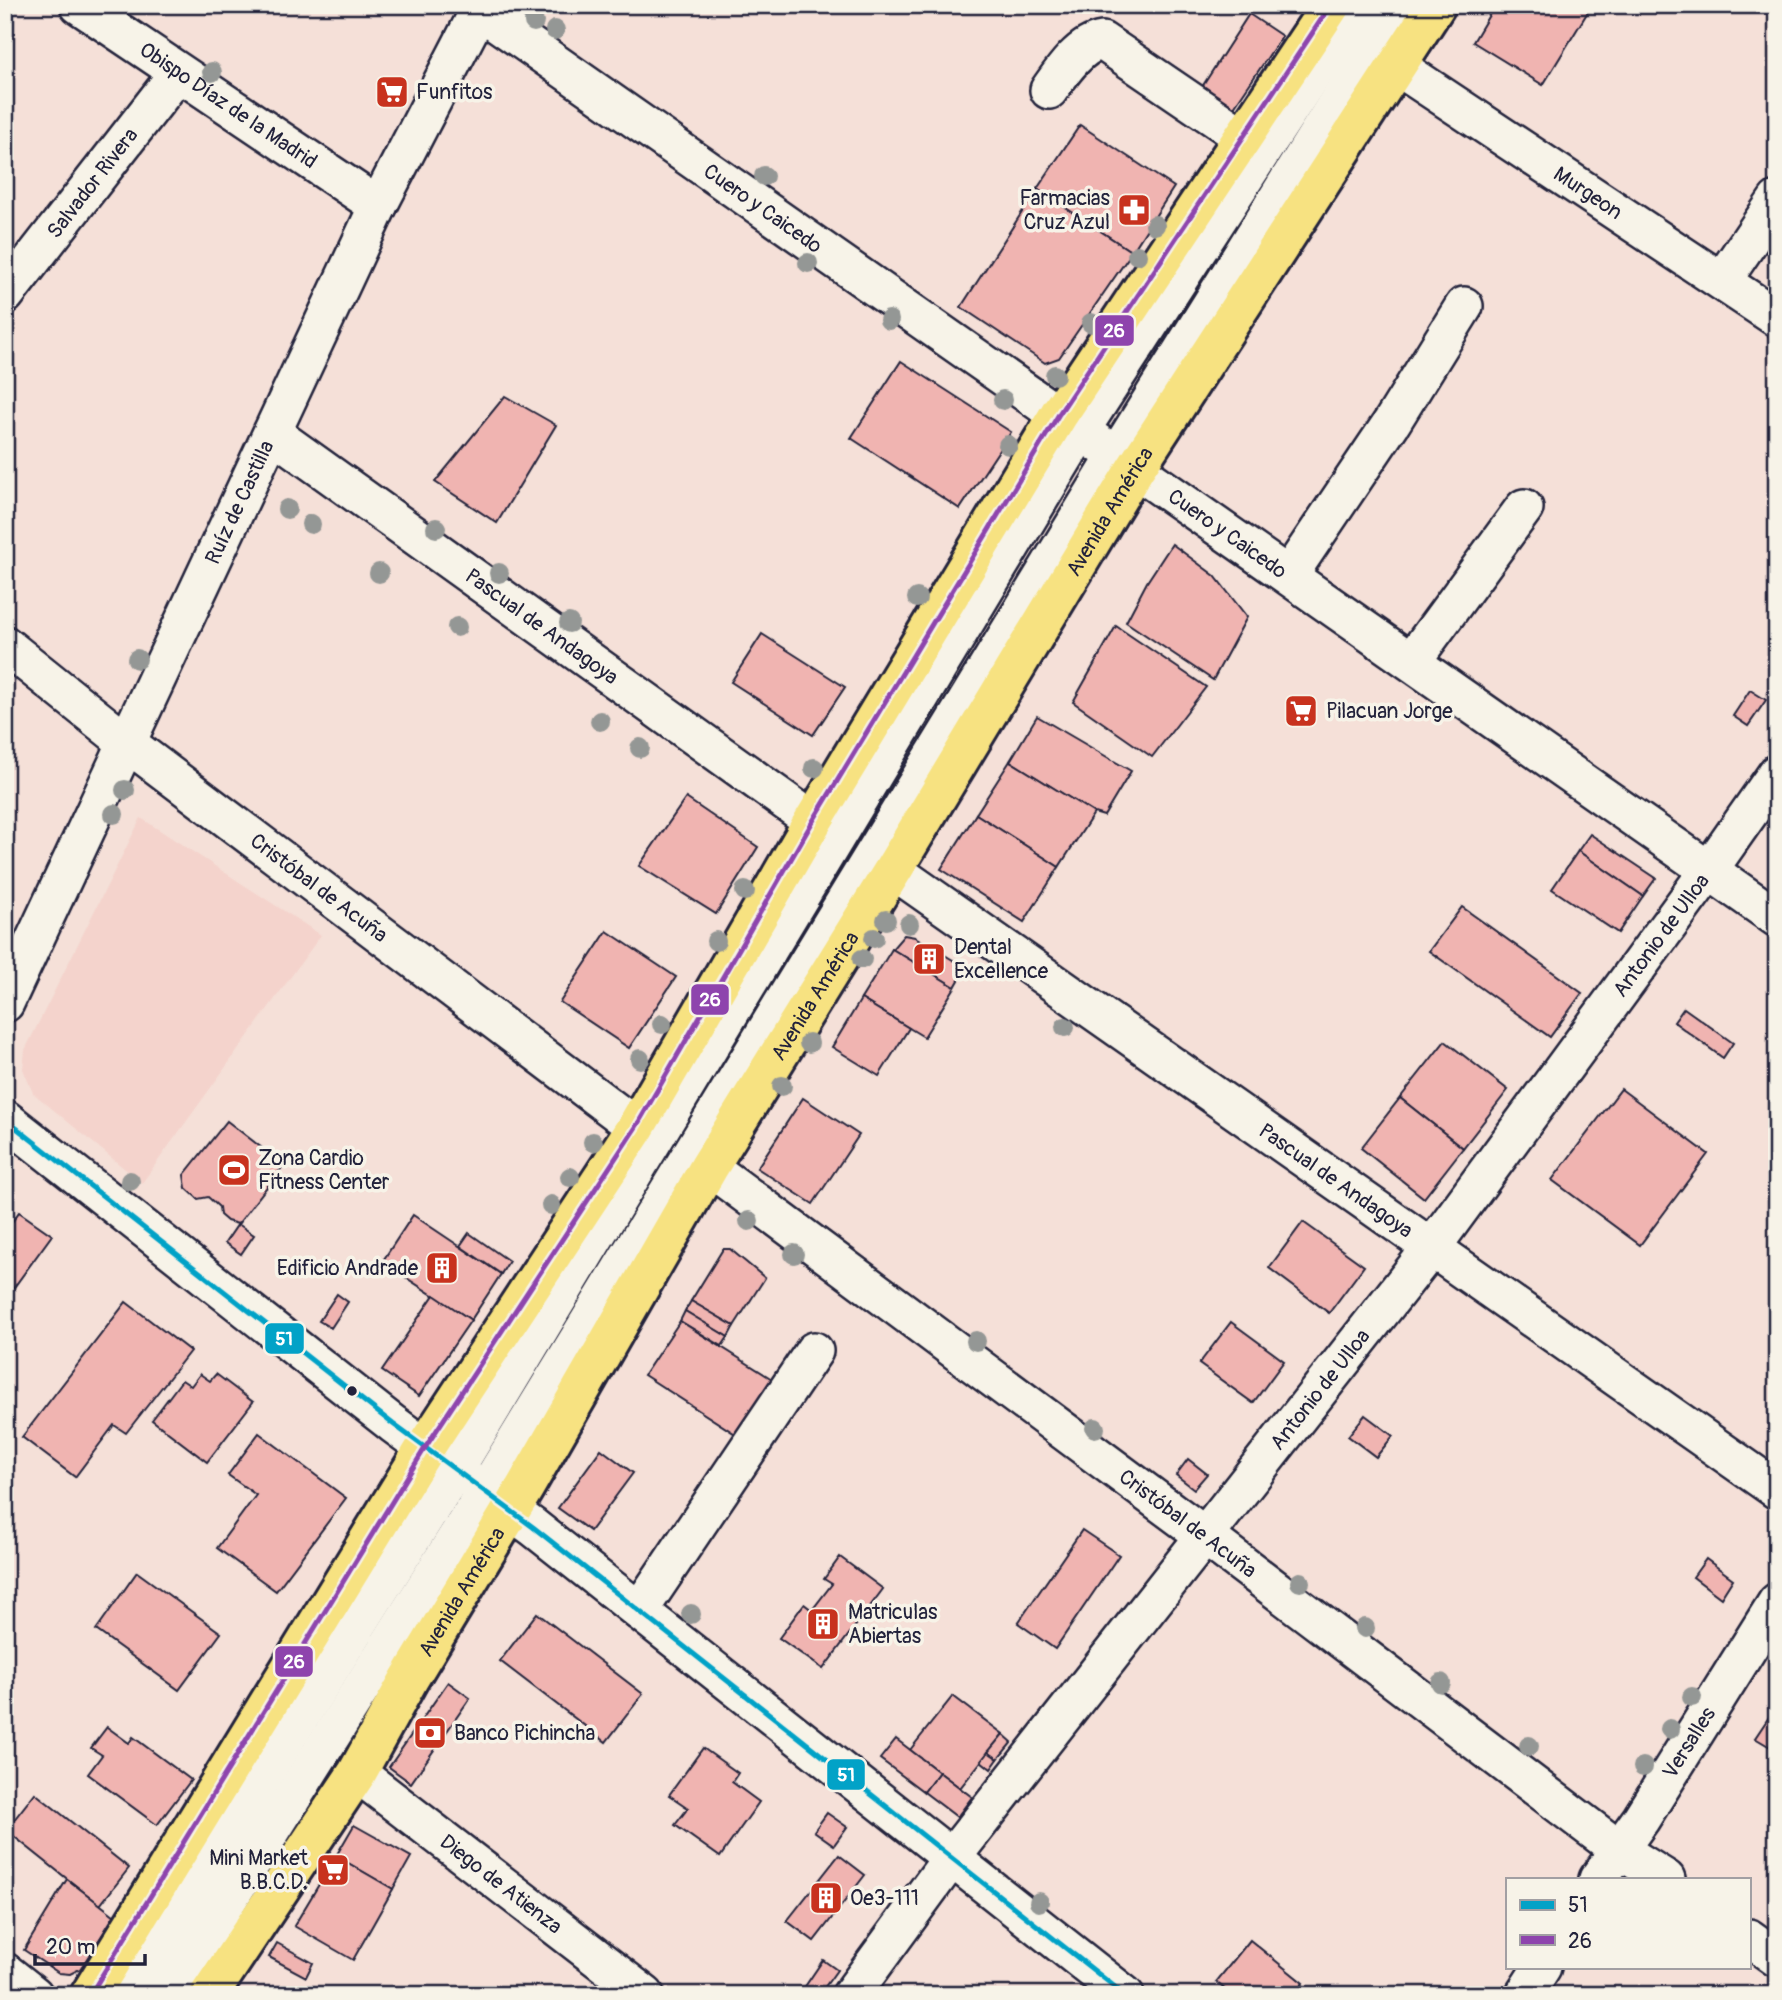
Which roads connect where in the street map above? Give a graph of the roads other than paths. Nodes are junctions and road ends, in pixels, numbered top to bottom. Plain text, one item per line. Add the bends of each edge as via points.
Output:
1 (79, 5) edge
2 (1398, 5) edge
3 (1436, 5) edge
4 (478, 7) edge
5 (1330, 8) edge
6 (1398, 66) junction
7 (178, 73) junction
8 (1048, 90) dead end
9 (1243, 137) junction
10 (1777, 200) edge
11 (378, 206) junction
12 (1722, 281) junction
13 (5, 295) edge
14 (1464, 306) dead end
15 (1777, 318) edge
16 (1070, 422) junction
17 (272, 433) junction
18 (1126, 462) junction
19 (1524, 508) dead end
20 (1289, 575) junction
21 (5, 645) edge
22 (1412, 661) junction
23 (127, 743) junction
24 (1777, 773) edge
25 (813, 821) junction
26 (893, 870) junction
27 (1709, 870) junction
28 (1777, 918) edge
29 (5, 1003) edge
30 (5, 1119) edge
31 (636, 1127) junction
32 (709, 1167) junction
33 (1432, 1247) junction
34 (814, 1351) dead end
35 (425, 1448) junction
36 (455, 1471) junction
37 (1777, 1490) edge
38 (498, 1501) junction
39 (1205, 1535) junction
40 (1777, 1602) edge
41 (639, 1611) junction
42 (357, 1773) junction
43 (1618, 1849) junction
44 (953, 1856) junction
45 (1599, 1878) edge
46 (1664, 1878) edge
47 (1750, 1939) edge
48 (1777, 1958) edge
49 (1541, 1968) edge
50 (5, 1972) edge
51 (34, 1995) edge
52 (90, 1995) edge
53 (126, 1995) edge
54 (168, 1995) edge
55 (209, 1995) edge
56 (645, 1995) edge
57 (851, 1995) edge
58 (1125, 1995) edge
59 (1524, 1995) edge

1 - 7 street, Obispo Díaz de la Madrid
2 - 18 street
3 - 6 main road, Avenida América
4 - 11 street, Ruíz de Castilla
4 - 16 street, Cuero y Caicedo
5 - 9 main road
5 - 16 street
6 - 12 street, Murgeon
6 - 18 main road, Avenida América
7 - 11 street, Obispo Díaz de la Madrid
7 - 13 street, Salvador Rivera
8 - 9 street via 1076,57 1102,41
9 - 16 main road
10 - 12 street
11 - 17 street, Ruíz de Castilla
12 - 15 street, Murgeon
14 - 20 street
16 - 18 street, Cuero y Caicedo
16 - 25 main road
16 - 36 street
17 - 23 street, Ruíz de Castilla
17 - 25 street, Pascual de Andagoya
18 - 20 street, Cuero y Caicedo
18 - 26 main road, Avenida América
18 - 38 street
19 - 22 street
20 - 22 street, Cuero y Caicedo
21 - 23 street, Cristóbal de Acuña
22 - 27 street, Cuero y Caicedo
23 - 29 street, Ruíz de Castilla
23 - 31 street, Cristóbal de Acuña
24 - 27 street, Antonio de Ulloa
25 - 31 main road
26 - 32 main road, Avenida América
26 - 33 street, Pascual de Andagoya
27 - 28 street, Cuero y Caicedo
27 - 33 street, Antonio de Ulloa
30 - 35 street
31 - 35 main road
32 - 38 main road, Avenida América
32 - 39 street, Cristóbal de Acuña
33 - 37 street, Pascual de Andagoya
33 - 39 street, Antonio de Ulloa
34 - 41 street
35 - 36 street
35 - 52 main road
36 - 38 street
36 - 53 street
38 - 41 street
38 - 42 main road, Avenida América
38 - 54 street
39 - 43 street, Cristóbal de Acuña
39 - 44 street, Antonio de Ulloa
40 - 43 street, Versalles
41 - 44 street
42 - 55 main road, Avenida América
42 - 56 street, Diego de Atienza
43 - 45 street, Versalles
43 - 46 street, Cristóbal de Acuña
44 - 57 street, Antonio de Ulloa
44 - 58 street
47 - 48 street
49 - 59 street
50 - 51 street

